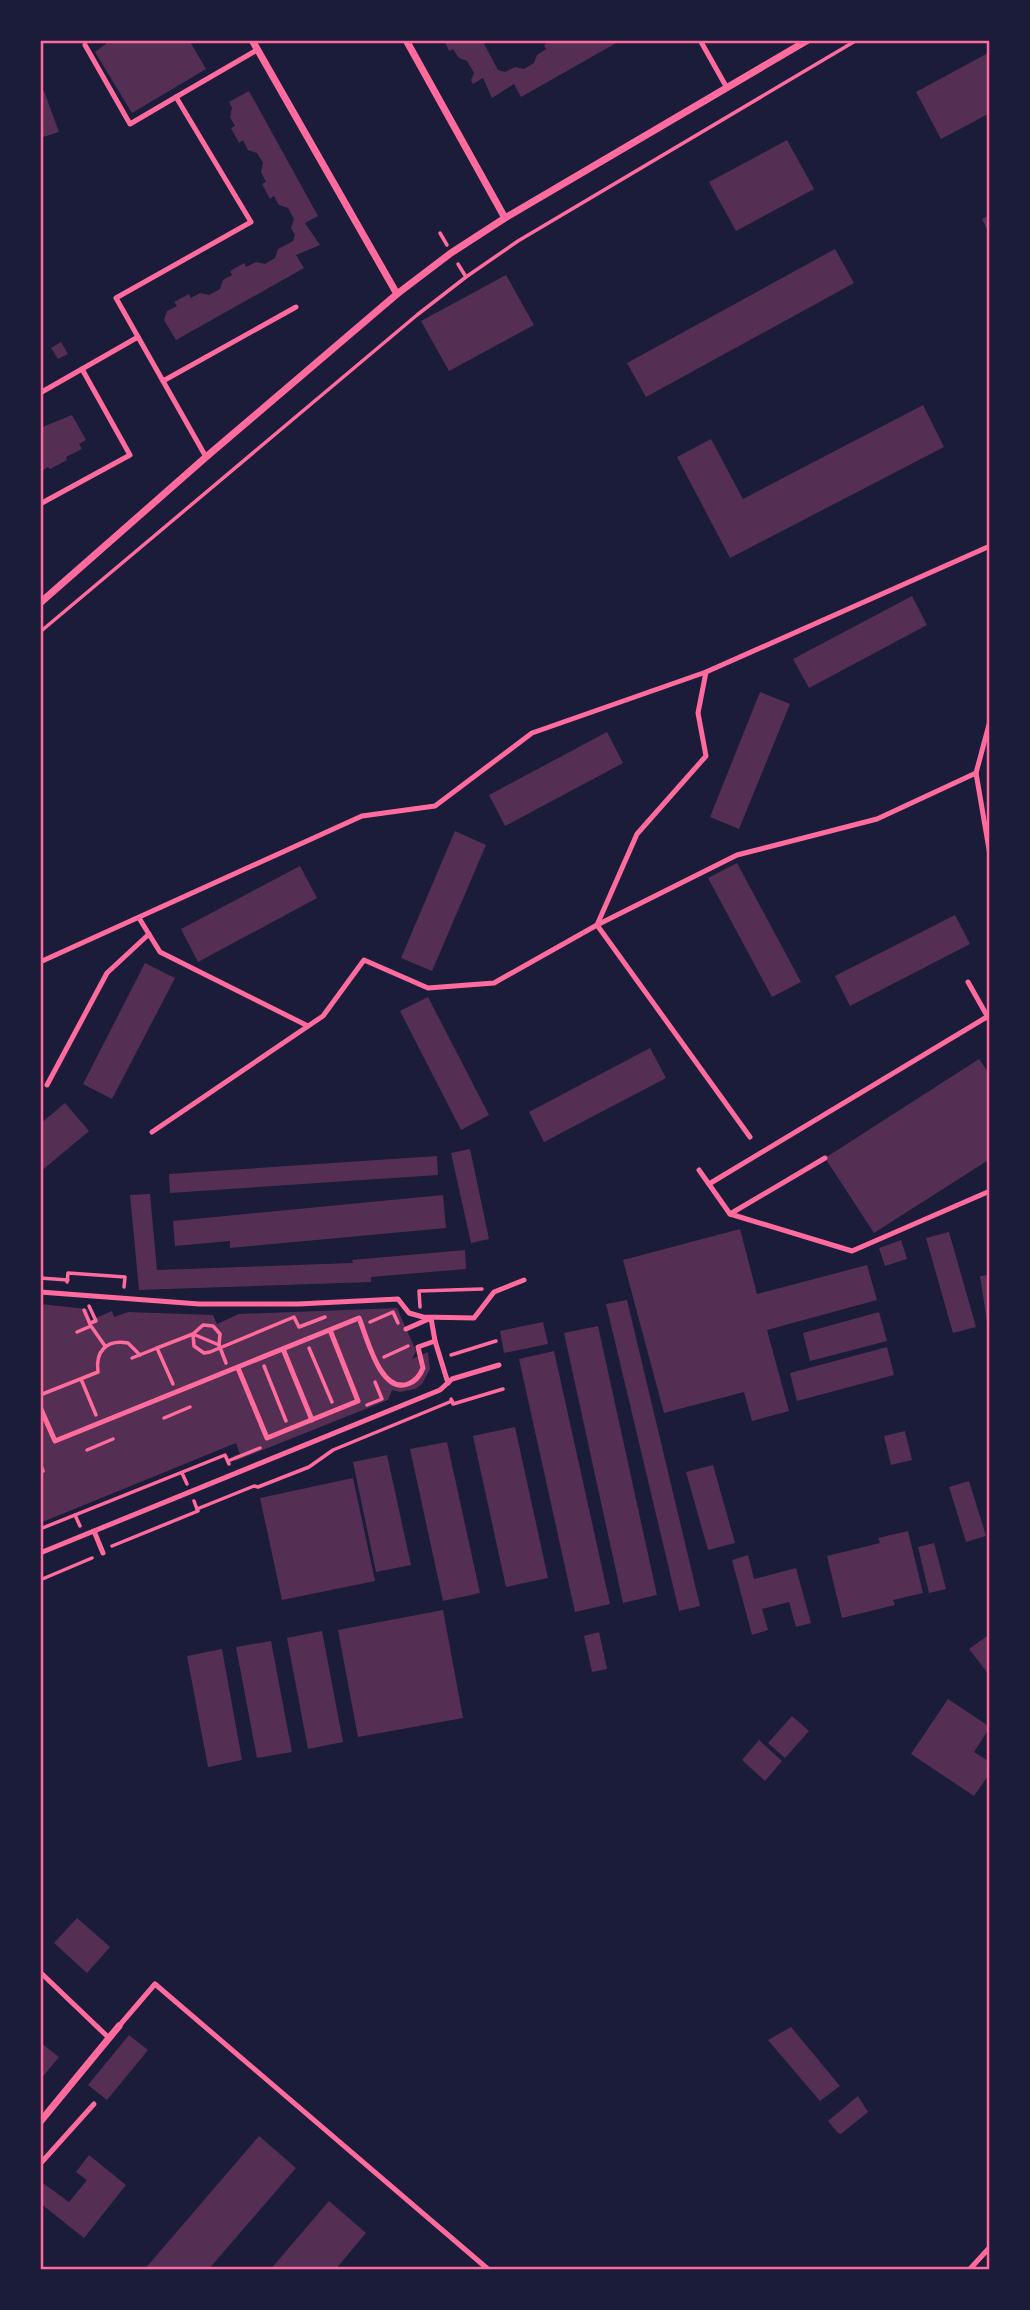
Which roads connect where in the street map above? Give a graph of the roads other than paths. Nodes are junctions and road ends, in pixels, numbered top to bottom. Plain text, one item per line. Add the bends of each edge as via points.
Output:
1 (252, 40) edge
2 (406, 40) edge
3 (700, 40) edge
4 (808, 40) edge
5 (85, 45) dead end
6 (257, 50) junction
7 (727, 88) junction
8 (176, 97) junction
9 (505, 218) junction
10 (397, 294) junction
11 (296, 307) dead end
12 (138, 337) junction
13 (82, 369) junction
14 (163, 381) junction
15 (40, 393) edge
16 (206, 457) junction
17 (40, 504) edge
18 (990, 546) edge
19 (40, 603) edge
20 (706, 672) junction
21 (990, 722) edge
22 (976, 774) junction
23 (990, 855) edge
24 (139, 918) junction
25 (597, 925) junction
26 (149, 934) junction
27 (40, 962) edge
28 (968, 982) dead end
29 (989, 1017) edge
30 (308, 1026) junction
31 (47, 1085) dead end
32 (152, 1132) dead end
33 (750, 1137) dead end
34 (825, 1157) dead end
35 (699, 1170) dead end
36 (709, 1184) junction
37 (990, 1191) edge
38 (730, 1214) junction
39 (524, 1280) dead end
40 (40, 1292) edge
41 (431, 1318) junction
42 (330, 1330) junction
43 (404, 1332) road end
44 (435, 1340) junction
45 (283, 1349) junction
46 (499, 1364) dead end
47 (238, 1368) junction
48 (448, 1382) junction
49 (40, 1407) edge
50 (312, 1420) junction
51 (94, 1531) junction
52 (103, 1551) road end
53 (40, 1553) edge
54 (40, 1972) edge
55 (119, 2026) joint
56 (110, 2038) junction
57 (93, 2104) dead end
58 (40, 2122) edge
59 (40, 2164) edge
60 (990, 2247) edge
61 (489, 2270) edge
62 (969, 2270) edge

1 - 6 street
2 - 9 street
3 - 7 lane
4 - 7 street
5 - 8 lane via 130,124
6 - 8 lane
6 - 10 street
7 - 9 street
8 - 12 lane via 251,222 116,298
9 - 10 street
10 - 16 street
11 - 14 lane
12 - 13 lane
12 - 14 lane
13 - 15 lane
13 - 17 lane via 130,456
14 - 16 lane
16 - 19 street
18 - 20 lane
20 - 24 lane via 532,733 435,806 362,816
20 - 25 lane via 698,713 706,755 637,834
21 - 22 lane
22 - 23 lane
22 - 25 lane via 877,819 737,855
24 - 26 lane
24 - 27 lane
25 - 30 lane via 494,983 428,988 364,960 323,1016
25 - 33 lane
26 - 30 lane via 160,952
26 - 31 lane via 107,973
28 - 29 lane
29 - 36 lane
30 - 32 lane
34 - 38 lane
35 - 36 lane
36 - 38 lane
37 - 38 lane via 852,1251
39 - 41 lane via 495,1292 474,1318
40 - 41 lane via 199,1304 398,1299 410,1313
41 - 43 lane
41 - 44 lane
42 - 44 lane via 359,1318 384,1377 396,1385 416,1380 423,1368 418,1347
42 - 45 lane
42 - 50 lane via 358,1401
44 - 48 lane
45 - 47 lane
45 - 50 lane
46 - 48 lane
47 - 49 lane via 55,1441
47 - 50 lane via 267,1438
48 - 51 lane via 440,1390
51 - 52 lane
51 - 53 lane
54 - 56 lane
55 - 56 street
55 - 61 lane via 155,1984
56 - 58 street
57 - 59 lane
60 - 62 lane

